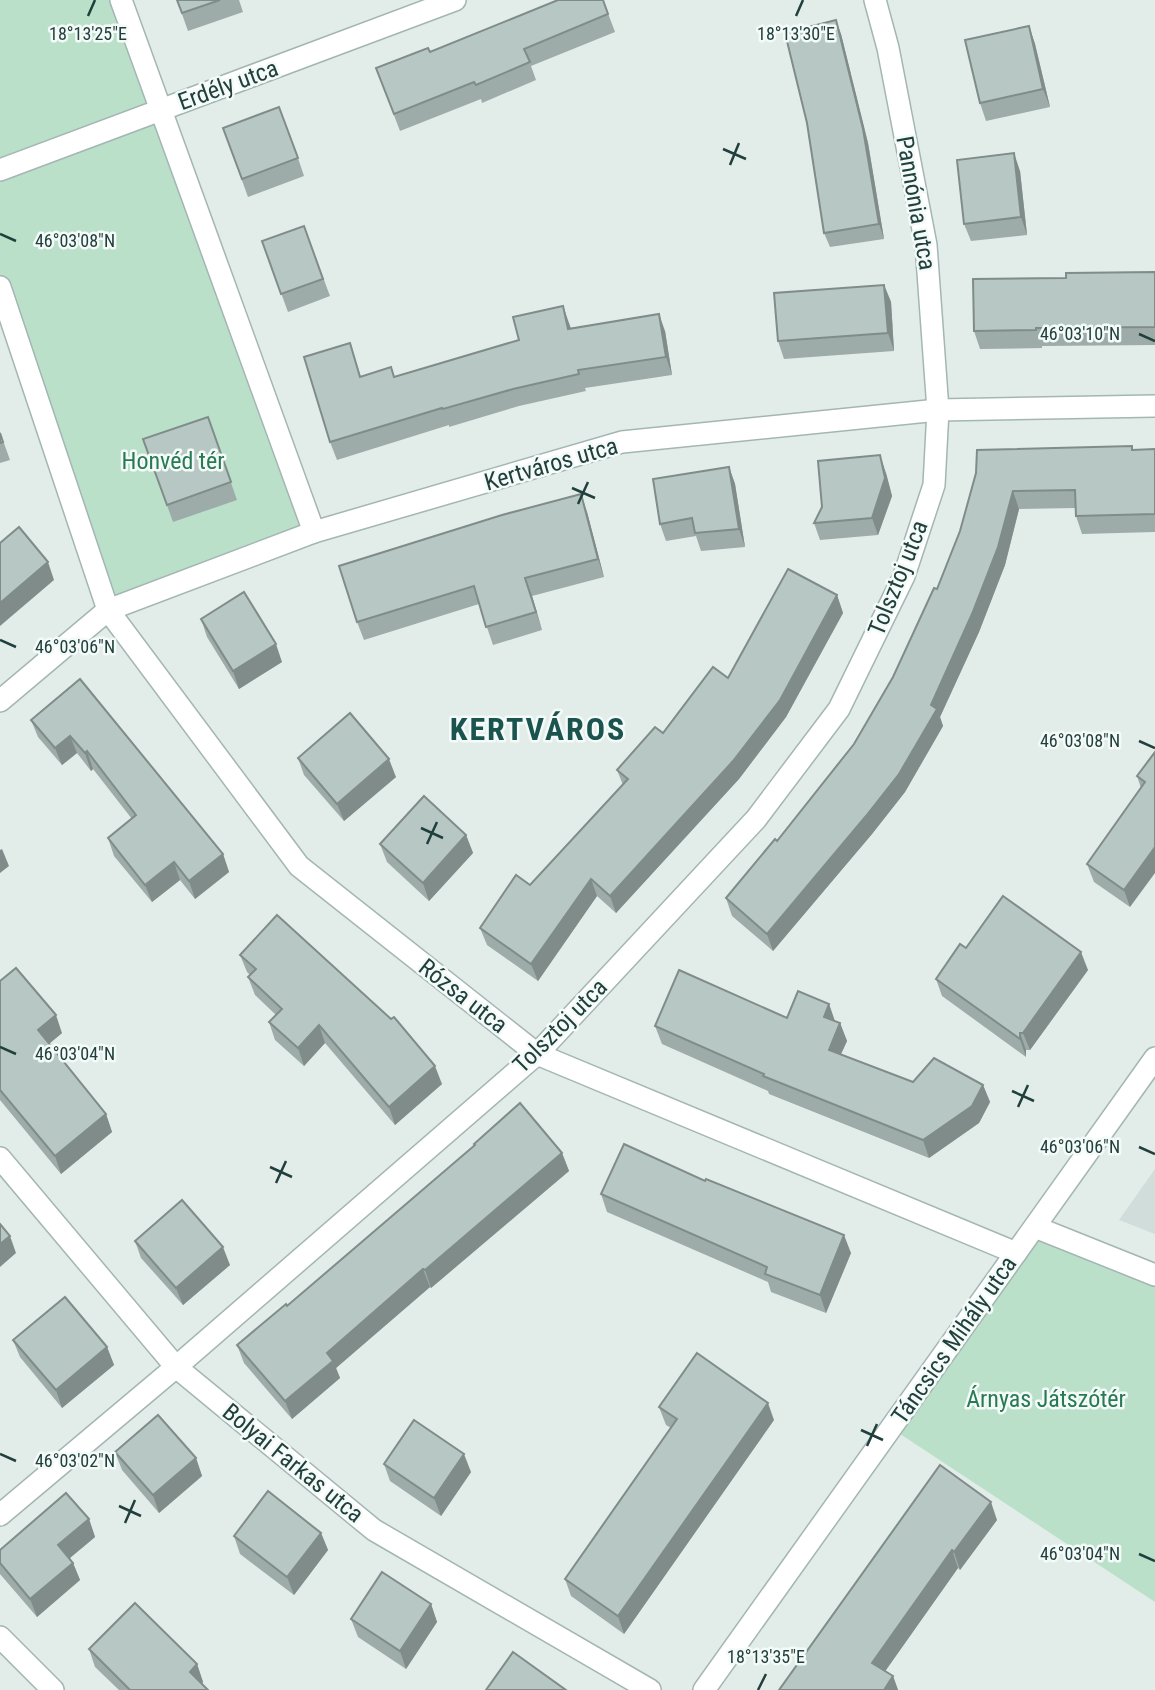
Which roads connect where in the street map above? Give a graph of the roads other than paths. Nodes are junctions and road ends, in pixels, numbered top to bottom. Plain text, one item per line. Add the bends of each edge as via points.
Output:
1 (121, 0) edge
2 (455, 0) edge
3 (875, 0) edge
4 (160, 110) junction
5 (0, 170) edge
6 (0, 287) edge
7 (1155, 406) edge
8 (938, 410) junction
9 (314, 532) junction
10 (108, 610) junction
11 (0, 701) edge
12 (537, 1054) junction
13 (1155, 1058) edge
14 (0, 1158) edge
15 (1035, 1227) junction
16 (1016, 1253) junction
17 (1155, 1275) edge
18 (176, 1367) junction
19 (0, 1515) edge
20 (0, 1637) edge
21 (52, 1690) edge
22 (650, 1690) edge
23 (704, 1690) edge

1 - 4 street
2 - 4 street, Erdély utca
3 - 8 street, Pannónia utca via 926,245
4 - 5 street, Erdély utca
4 - 9 street
6 - 10 street
7 - 8 street, Kertváros utca
8 - 9 street, Kertváros utca via 622,442
8 - 12 street, Tolsztoj utca via 934,485 904,576 839,709 756,819
9 - 10 street, Kertváros utca
10 - 11 street, Kertváros utca
10 - 12 street, Rózsa utca via 299,866
12 - 16 street, Rózsa utca
12 - 18 street, Tolsztoj utca
13 - 15 street, Táncsics Mihály utca
14 - 18 street, Bolyai Farkas utca
15 - 16 street, Táncsics Mihály utca
15 - 17 street
16 - 23 street, Táncsics Mihály utca
18 - 19 street, Tolsztoj utca
18 - 22 street, Bolyai Farkas utca via 374,1530
20 - 21 street

